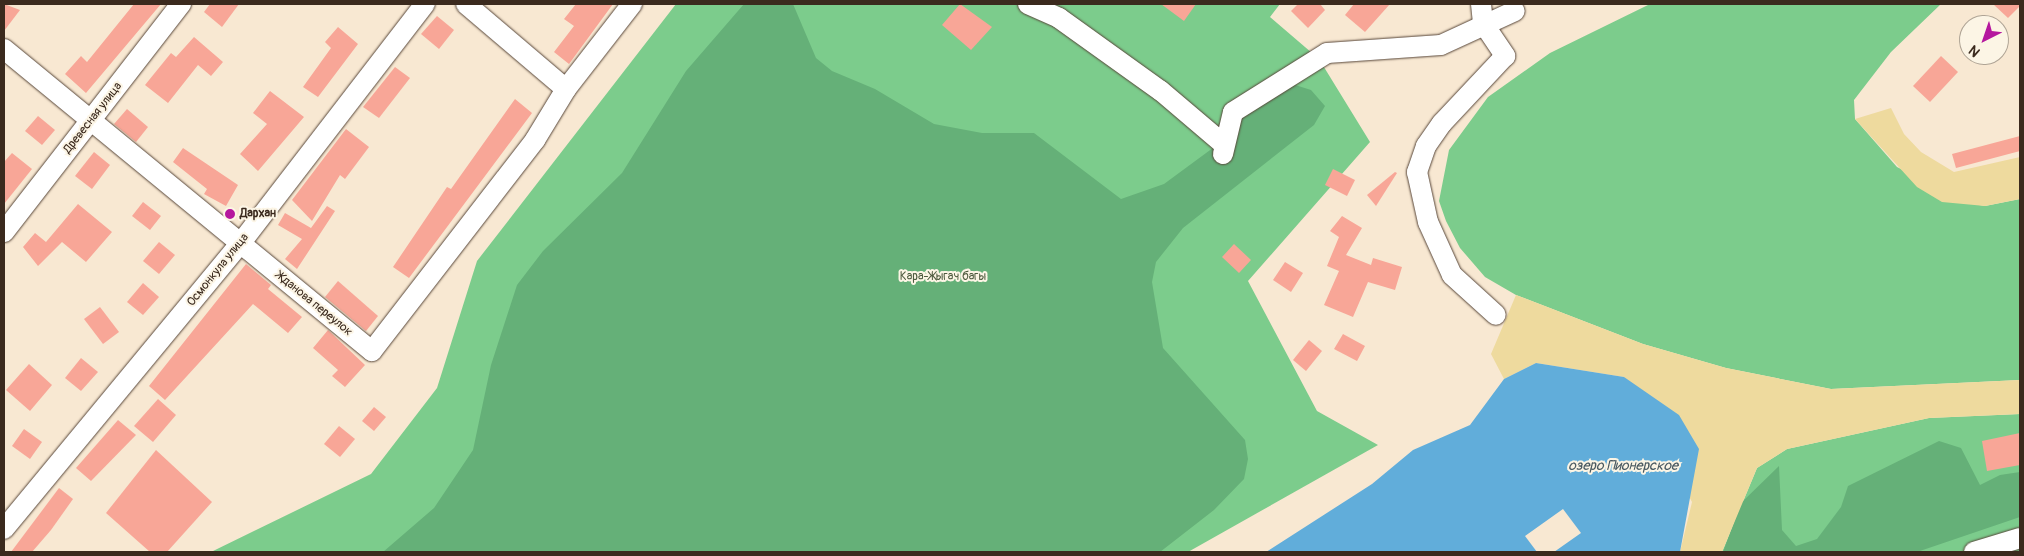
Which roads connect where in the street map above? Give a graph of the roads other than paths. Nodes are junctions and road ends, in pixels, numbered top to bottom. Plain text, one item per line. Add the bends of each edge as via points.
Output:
1 (182, 4) edge
2 (425, 4) edge
3 (466, 4) edge
4 (632, 4) edge
5 (1028, 4) edge
6 (1515, 11) dead end
7 (1482, 13) edge
8 (4, 49) edge
9 (566, 89) junction
10 (92, 119) junction
11 (4, 232) edge
12 (240, 244) junction
13 (1496, 315) dead end
14 (4, 529) edge
15 (2014, 544) edge
16 (1974, 552) edge

1 - 10 street, Древесная улица
2 - 12 street, Осмонкула улица
3 - 9 street
4 - 9 street
5 - 7 street via 1059,18 1161,91 1222,148 1233,112 1327,53 1441,45
6 - 7 street
7 - 13 street via 1505,56 1442,123 1426,146 1417,172 1428,222 1452,275
8 - 10 street, Жданова переулок
9 - 12 street, Жданова переулок via 535,140 372,352
10 - 11 street, Древесная улица
10 - 12 street, Жданова переулок
12 - 14 street, Осмонкула улица
15 - 16 street

